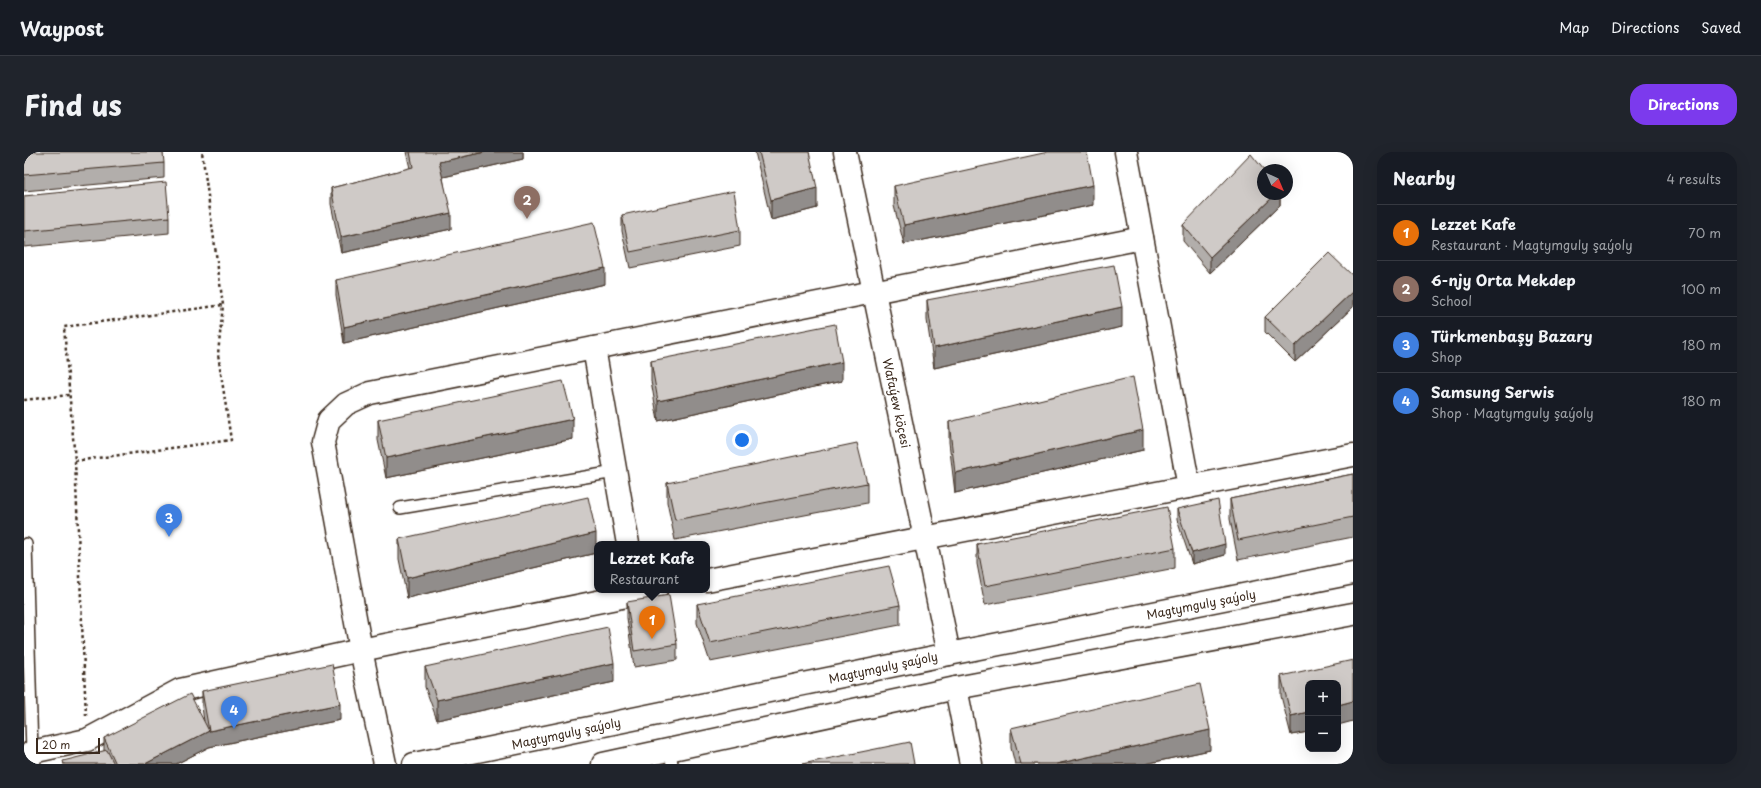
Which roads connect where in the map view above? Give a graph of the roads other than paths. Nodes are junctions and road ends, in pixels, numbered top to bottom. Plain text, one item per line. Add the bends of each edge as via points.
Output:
1 (846, 152) edge
2 (1126, 152) edge
3 (1142, 238) junction
4 (874, 292) junction
5 (594, 348) junction
6 (1353, 455) edge
7 (615, 472) junction
8 (1189, 487) junction
9 (400, 508) dead end
10 (925, 538) junction
11 (627, 541) edge
12 (26, 544) dead end
13 (1353, 573) edge
14 (710, 579) edge
15 (633, 593) edge
16 (1353, 614) edge
17 (361, 650) junction
18 (949, 654) junction
19 (956, 688) junction
20 (671, 757) edge
21 (30, 758) edge
22 (385, 764) edge
23 (414, 764) edge
24 (602, 764) edge
25 (971, 764) edge

1 - 4 street, Wafaýew köçesi
2 - 3 street
3 - 4 street
3 - 8 street
4 - 5 street
4 - 10 street, Wafaýew köçesi
5 - 7 street
5 - 17 street via 370,393 346,404 329,420 323,442
6 - 8 street
7 - 9 lane
7 - 11 street
8 - 10 street
10 - 14 street
10 - 18 street, Wafaýew köçesi
12 - 21 lane
13 - 18 street, Magtymguly şaýoly
15 - 17 street
16 - 19 street
17 - 21 street via 180,690 87,740
17 - 22 street
18 - 23 street, Magtymguly şaýoly
19 - 20 street
19 - 25 street
20 - 24 street

